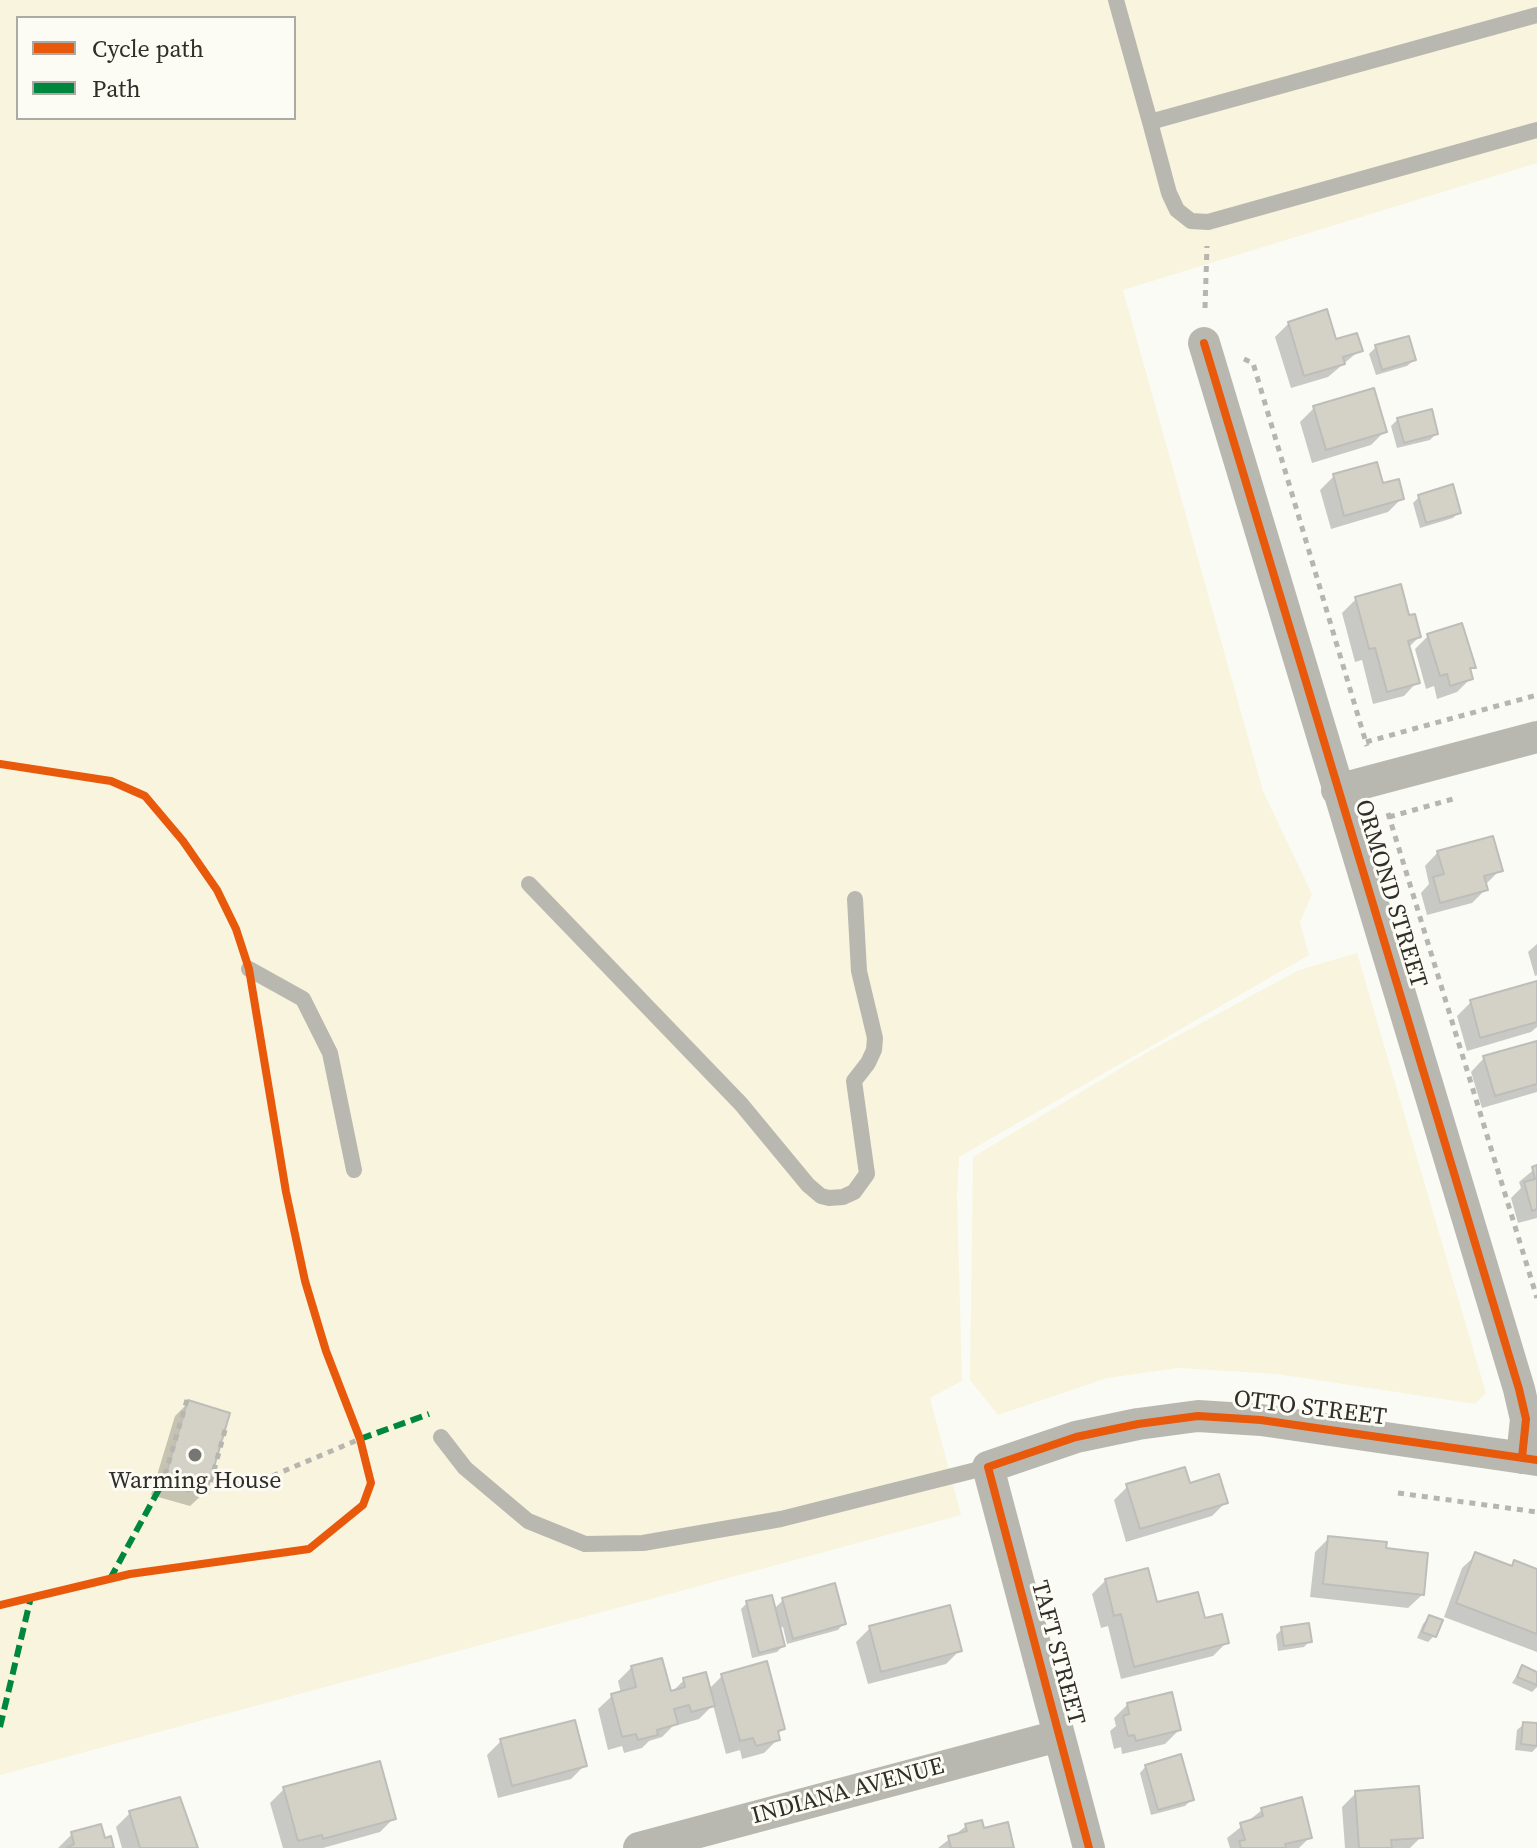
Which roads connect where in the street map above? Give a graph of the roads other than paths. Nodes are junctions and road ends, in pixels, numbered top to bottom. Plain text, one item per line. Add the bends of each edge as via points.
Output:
1 (1116, 0) edge
2 (1537, 15) edge
3 (1150, 122) junction
4 (1537, 130) edge
5 (1204, 343) road end
6 (1537, 737) edge
7 (1337, 790) junction
8 (529, 884) dead end
9 (855, 899) dead end
10 (249, 969) dead end
11 (354, 1170) dead end
12 (441, 1437) dead end
13 (1530, 1459) edge
14 (988, 1467) junction
15 (1058, 1736) junction
16 (639, 1848) edge
17 (1089, 1848) edge

1 - 3 lane
2 - 3 lane
3 - 4 lane via 1177,210 1191,221 1208,222
5 - 7 street, ORMOND STREET
6 - 7 street
7 - 13 street, ORMOND STREET via 1519,1389
8 - 9 lane via 741,1104 808,1185 829,1198 854,1192 867,1174 854,1081 868,1063 875,1038 859,971
10 - 11 lane via 303,999 330,1053
12 - 14 lane via 465,1468 528,1521 585,1544 643,1543 781,1519
13 - 14 street, OTTO STREET via 1261,1420 1198,1416 1076,1437
14 - 15 street, TAFT STREET
15 - 16 street, INDIANA AVENUE
15 - 17 street, TAFT STREET

